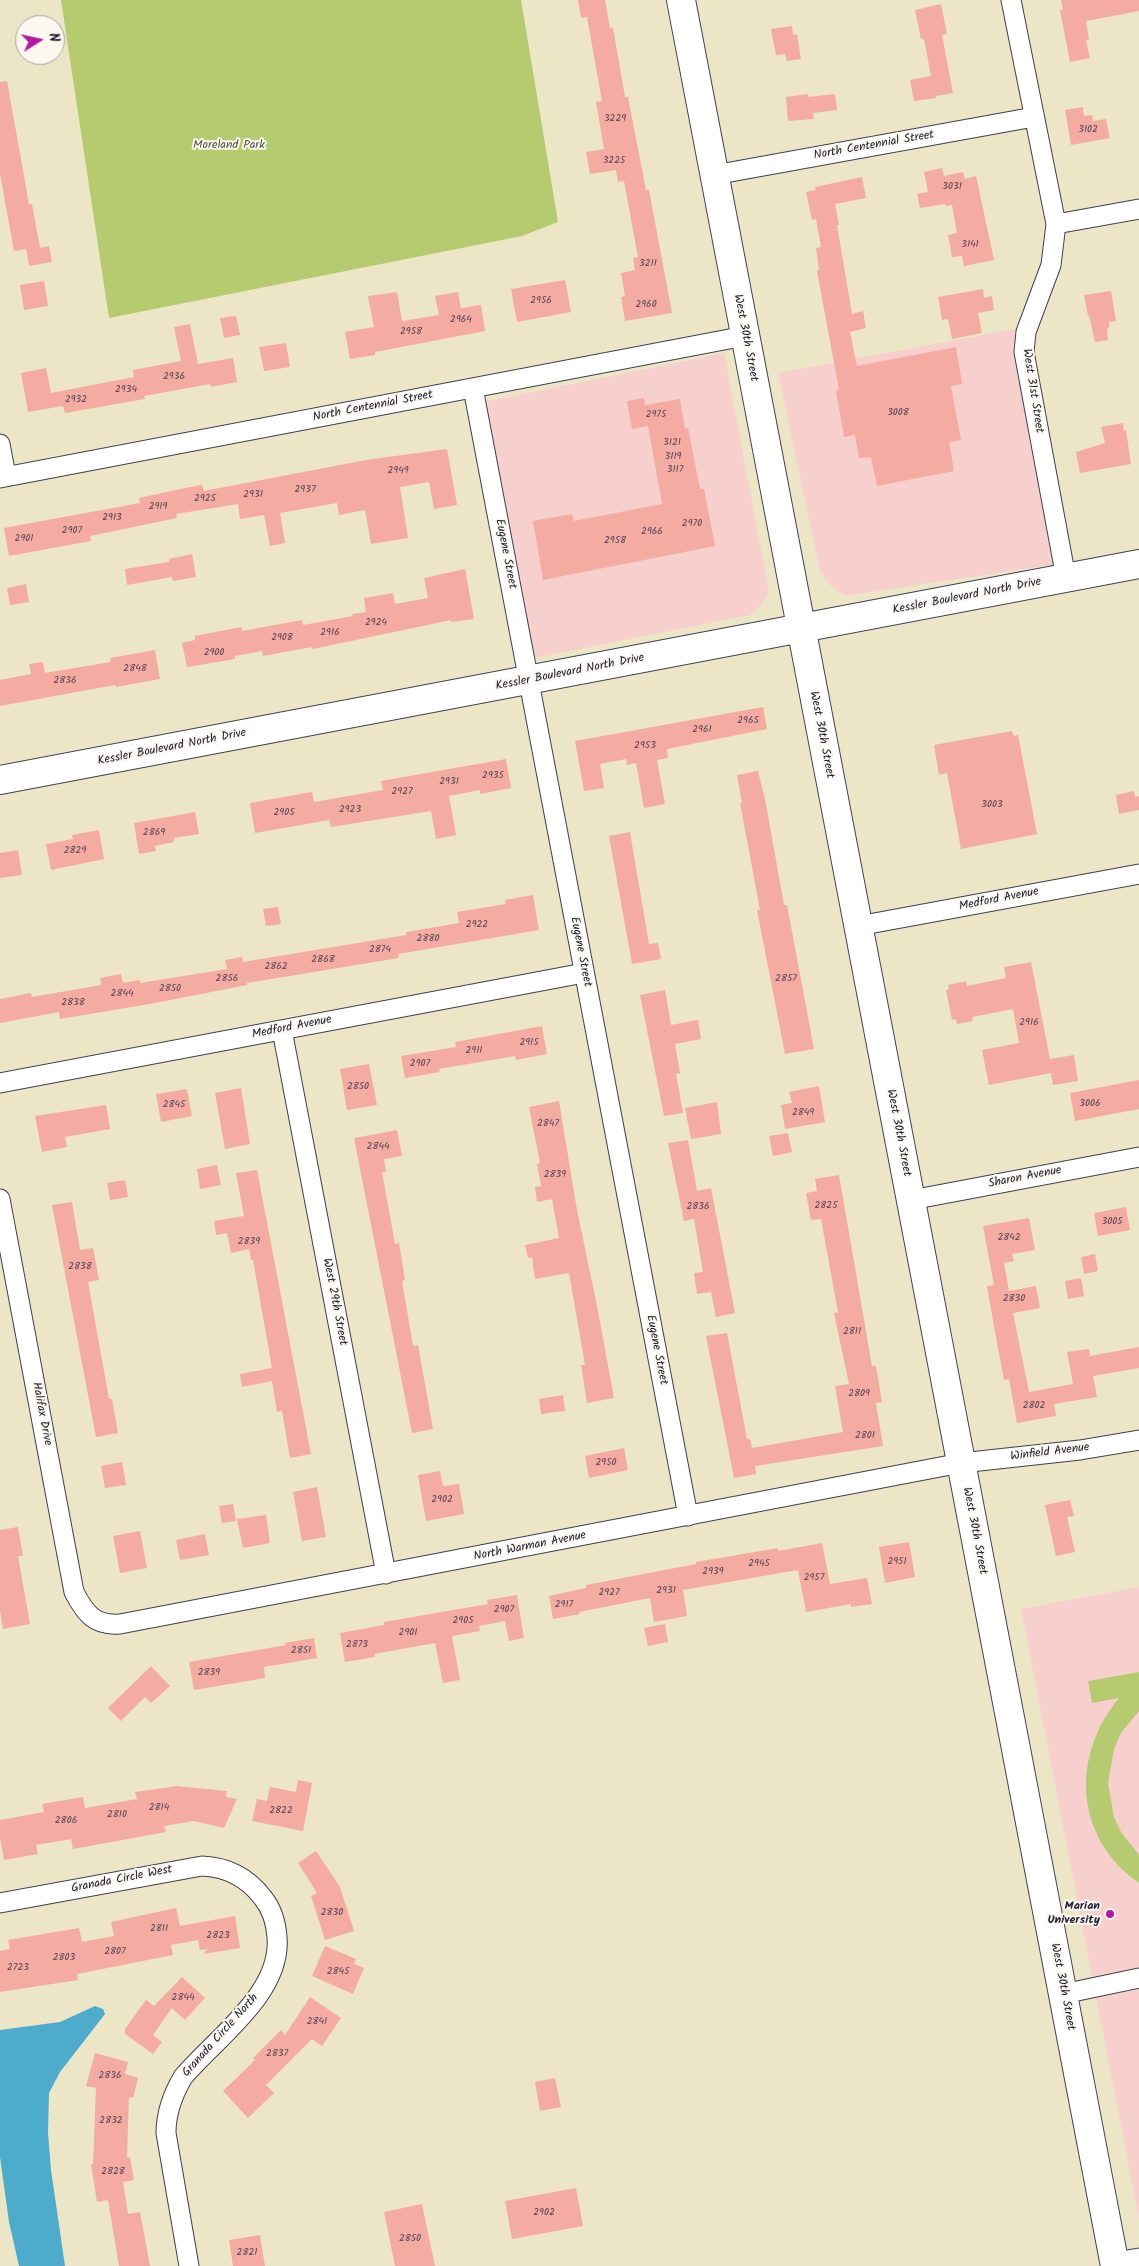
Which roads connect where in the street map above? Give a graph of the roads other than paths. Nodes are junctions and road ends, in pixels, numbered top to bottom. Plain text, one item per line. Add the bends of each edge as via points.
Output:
1 (681, 0) edge
2 (1011, 0) edge
3 (1034, 117) junction
4 (714, 175) junction
5 (1139, 209) edge
6 (1056, 224) junction
7 (745, 336) junction
8 (473, 388) junction
9 (0, 444) edge
10 (3, 477) edge
11 (1139, 564) edge
12 (1066, 578) junction
13 (801, 629) junction
14 (529, 680) junction
15 (0, 780) edge
16 (1139, 874) edge
17 (858, 926) junction
18 (584, 973) junction
19 (282, 1030) junction
20 (0, 1082) edge
21 (1139, 1157) edge
22 (0, 1198) edge
23 (911, 1200) junction
24 (1139, 1440) edge
25 (961, 1463) junction
26 (688, 1516) junction
27 (386, 1574) junction
28 (98, 1621) joint
29 (242, 1878) joint
30 (0, 1903) edge
31 (1139, 1978) edge
32 (1063, 1994) junction
33 (1123, 2262) edge
34 (189, 2266) edge

1 - 4 main road, West 30th Street
2 - 3 street, West 31st Street
3 - 4 street, North Centennial Street
3 - 6 street, West 31st Street
4 - 7 main road, West 30th Street
5 - 6 street
6 - 12 street, West 31st Street via 1051,265 1026,332 1024,352
7 - 8 street, North Centennial Street
7 - 13 main road, West 30th Street
8 - 10 street, North Centennial Street
8 - 14 street, Eugene Street
9 - 10 street
11 - 12 main road, Kessler Boulevard North Drive
12 - 13 main road, Kessler Boulevard North Drive
13 - 14 main road, Kessler Boulevard North Drive
13 - 17 main road, West 30th Street
14 - 15 main road, Kessler Boulevard North Drive
14 - 18 street, Eugene Street
16 - 17 street, Medford Avenue
17 - 23 main road, West 30th Street
18 - 19 street, Medford Avenue
18 - 26 street, Eugene Street
19 - 20 street, Medford Avenue
19 - 27 street, West 29th Street
21 - 23 street, Sharon Avenue
22 - 28 street, Halifax Drive via 74,1592 82,1609
23 - 25 main road, West 30th Street
24 - 25 street, Winfield Avenue via 1072,1452
25 - 26 street, North Warman Avenue
25 - 32 main road, West 30th Street
26 - 27 street, North Warman Avenue
27 - 28 street, North Warman Avenue via 120,1624
29 - 30 street, Granada Circle West via 226,1870 194,1866
29 - 34 street, Granada Circle North via 254,1886 269,1905 276,1928 277,1956 270,1978 258,1997 183,2077 167,2116 166,2133
31 - 32 street
32 - 33 main road, West 30th Street

